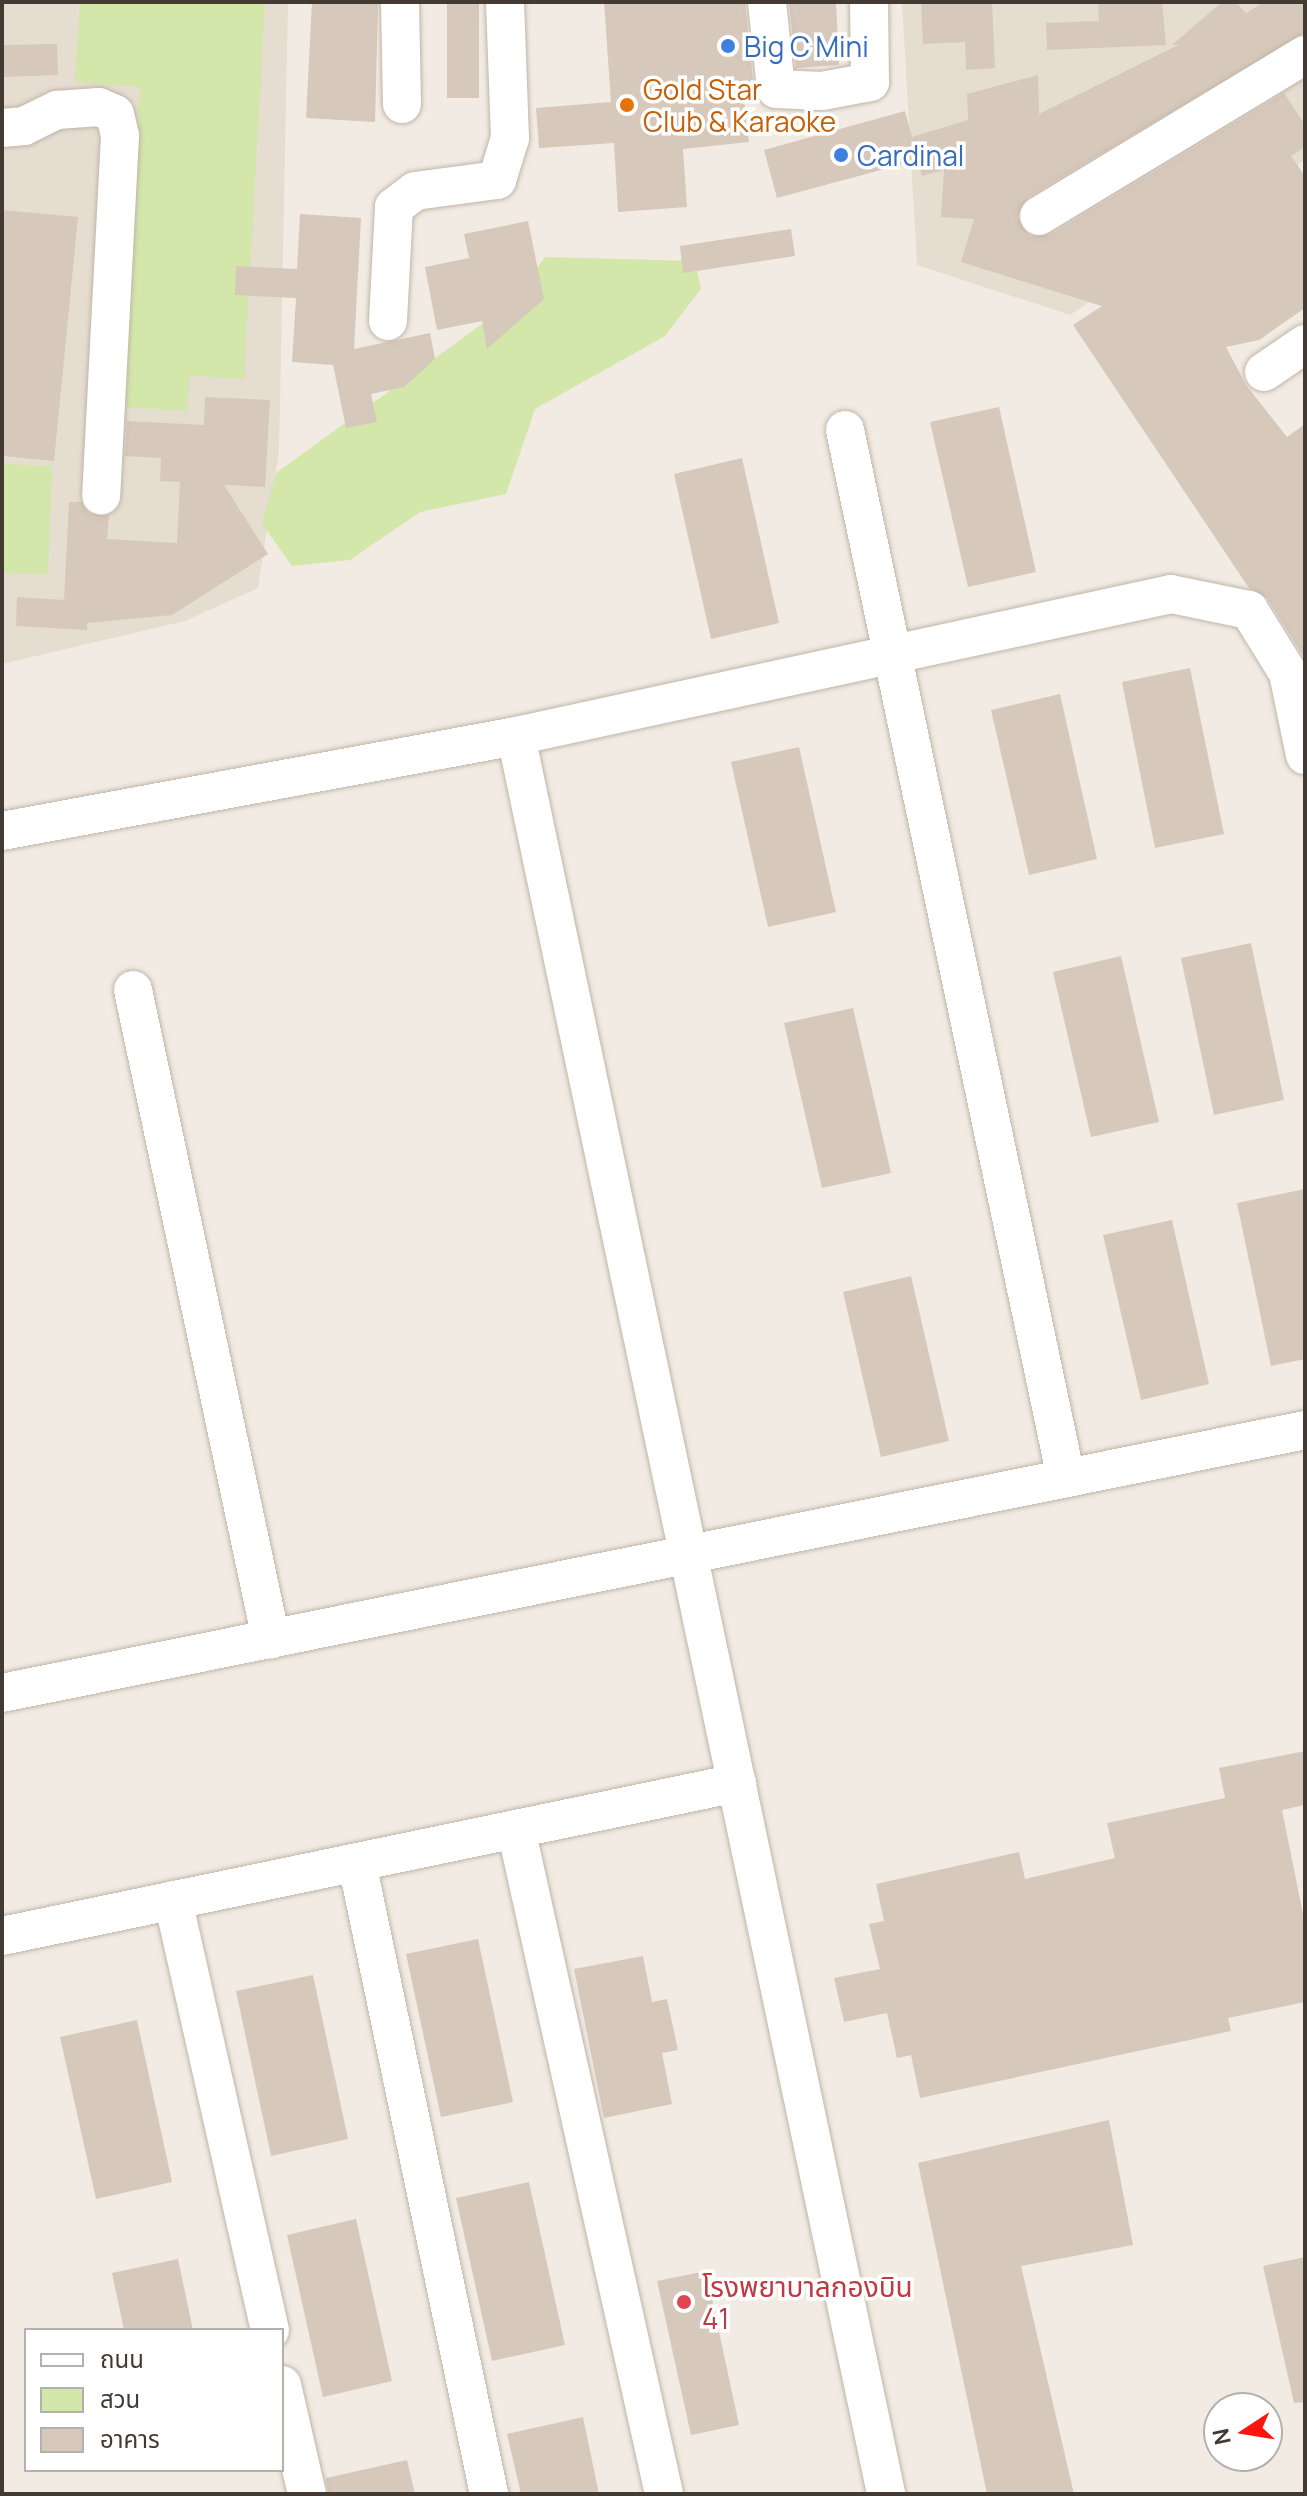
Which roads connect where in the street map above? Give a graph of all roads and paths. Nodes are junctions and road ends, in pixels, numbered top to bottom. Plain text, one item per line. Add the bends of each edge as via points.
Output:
1 (400, 2) edge
2 (505, 2) edge
3 (767, 2) edge
4 (869, 2) edge
5 (1305, 55) edge
6 (402, 104) dead end
7 (2, 128) edge
8 (1039, 216) dead end
9 (388, 321) dead end
10 (1305, 344) edge
11 (1264, 372) dead end
12 (845, 430) dead end
13 (101, 495) dead end
14 (889, 659) junction
15 (516, 736) junction
16 (1305, 755) edge
17 (2, 831) edge
18 (133, 990) dead end
19 (1305, 1430) edge
20 (1066, 1478) junction
21 (688, 1554) junction
22 (271, 1639) junction
23 (2, 1693) edge
24 (737, 1783) junction
25 (516, 1829) junction
26 (357, 1863) junction
27 (173, 1900) junction
28 (2, 1936) edge
29 (270, 2328) edge
30 (284, 2394) edge
31 (307, 2494) edge
32 (489, 2494) edge
33 (664, 2494) edge
34 (886, 2494) edge

1 - 6 street
2 - 9 street via 510,138 497,180 415,191 394,207
3 - 4 street via 776,89 822,91 870,82
5 - 8 street
7 - 13 street via 24,126 57,110 99,107 115,114 120,136
10 - 11 street
12 - 14 street
14 - 15 street
14 - 16 street via 1096,607 1171,594 1249,610 1288,673
14 - 20 street
15 - 17 street
15 - 21 street
18 - 22 street
19 - 20 street
20 - 21 street
21 - 22 street
21 - 24 street
22 - 23 street
24 - 25 street
24 - 34 street
25 - 26 street
25 - 33 street
26 - 27 street
26 - 32 street
27 - 28 street
27 - 29 street
30 - 31 street

